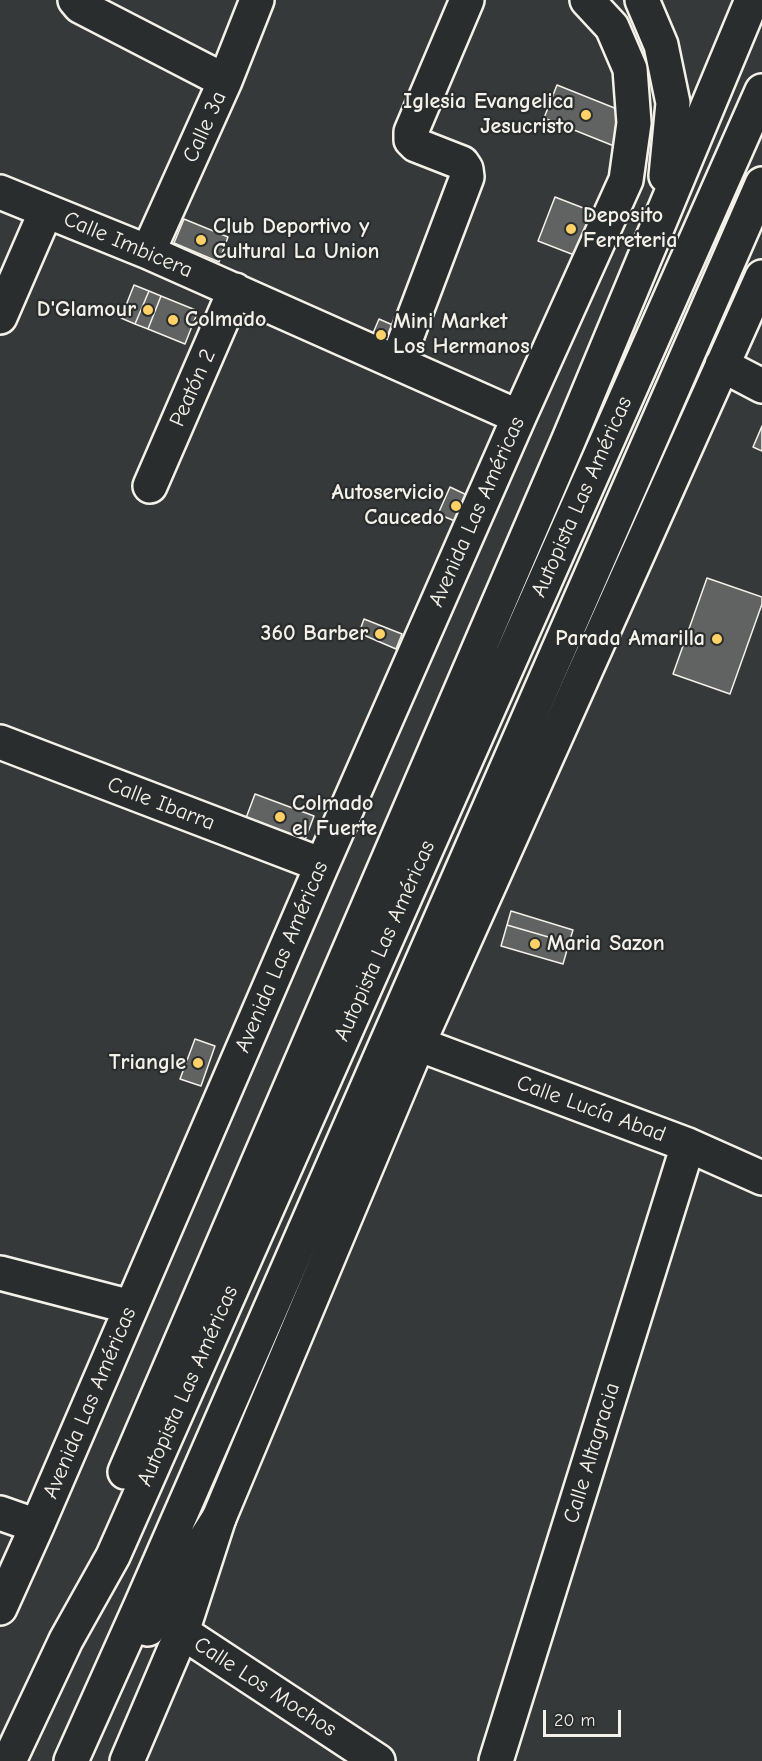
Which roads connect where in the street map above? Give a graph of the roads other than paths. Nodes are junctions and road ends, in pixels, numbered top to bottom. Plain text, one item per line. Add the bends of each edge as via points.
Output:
1 (75, 0) edge
2 (257, 0) edge
3 (467, 0) edge
4 (587, 0) edge
5 (642, 0) edge
6 (752, 0) edge
7 (225, 81) junction
8 (756, 104) edge
9 (762, 184) edge
10 (0, 192) edge
11 (663, 209) junction
12 (46, 211) junction
13 (148, 252) junction
14 (762, 277) edge
15 (235, 290) junction
16 (0, 317) edge
17 (396, 362) junction
18 (722, 365) junction
19 (762, 386) edge
20 (519, 417) junction
21 (150, 486) dead end
22 (0, 742) edge
23 (322, 865) junction
24 (418, 1044) junction
25 (688, 1145) junction
26 (762, 1178) edge
27 (0, 1273) edge
28 (131, 1307) junction
29 (0, 1513) edge
30 (219, 1518) junction
31 (37, 1526) junction
32 (0, 1608) edge
33 (182, 1632) junction
34 (66, 1640) junction
35 (87, 1724) junction
36 (9, 1761) edge
37 (71, 1761) edge
38 (127, 1761) edge
39 (378, 1761) edge
40 (496, 1761) edge

1 - 7 main road
2 - 7 main road, Calle 3a
3 - 17 main road via 411,132 416,145 462,163 467,177
4 - 20 main road, Avenida Las Américas via 612,27 630,69 634,123 626,180
5 - 11 main road via 661,45 673,102
6 - 11 main road
7 - 13 main road, Calle 3a
8 - 34 main road, Autopista Las Américas via 113,1556
9 - 35 main road, Autopista Las Américas
10 - 12 main road, Calle Imbicera
11 - 34 main road via 569,440 93,1547
12 - 13 main road, Calle Imbicera
12 - 16 main road
13 - 15 main road, Calle Imbicera
14 - 18 main road
15 - 17 main road, Calle Imbicera
15 - 21 main road, Peatón 2
17 - 20 main road, Calle Imbicera
18 - 19 main road
18 - 24 main road
20 - 23 main road, Avenida Las Américas
22 - 23 main road, Calle Ibarra
23 - 28 main road, Avenida Las Américas
24 - 25 main road, Calle Lucía Abad
24 - 30 main road
25 - 26 main road, Calle Lucía Abad
25 - 40 main road, Calle Altagracia
27 - 28 main road
28 - 31 main road, Avenida Las Américas
29 - 31 main road
30 - 33 main road
30 - 35 main road
31 - 32 main road, Avenida Las Américas
33 - 38 main road
33 - 39 main road, Calle Los Mochos
34 - 36 main road, Autopista Las Américas
35 - 37 main road, Autopista Las Américas

